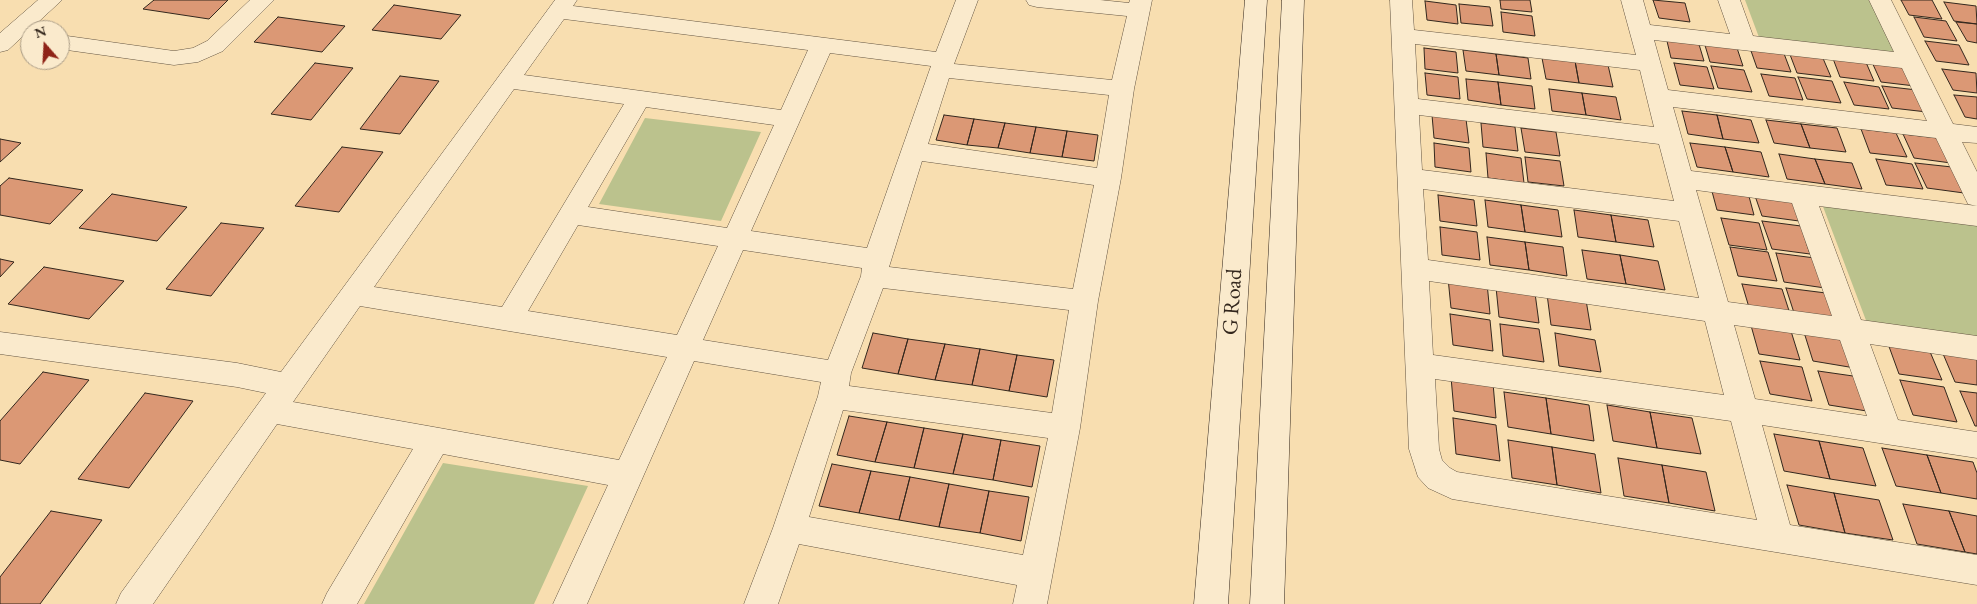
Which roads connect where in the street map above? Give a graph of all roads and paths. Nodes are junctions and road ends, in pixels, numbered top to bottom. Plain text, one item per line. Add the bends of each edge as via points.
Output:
1 (51, 0) edge
2 (262, 0) edge
3 (967, 0) edge
4 (1037, 0) edge
5 (1256, 0) edge
6 (1294, 0) edge
7 (1401, 0) edge
8 (1632, 0) edge
9 (1729, 0) edge
10 (1880, 0) edge
11 (562, 6) edge
12 (1140, 6) edge
13 (1641, 31) junction
14 (1403, 36) junction
15 (13, 39) edge
16 (70, 43) edge
17 (1744, 43) junction
18 (822, 45) junction
19 (1910, 61) junction
20 (1650, 64) junction
21 (943, 65) junction
22 (508, 81) junction
23 (1122, 89) junction
24 (1659, 97) junction
25 (639, 98) junction
26 (1407, 106) junction
27 (788, 118) junction
28 (1945, 131) junction
29 (1977, 135) edge
30 (1670, 137) junction
31 (913, 151) junction
32 (1108, 178) junction
33 (1411, 178) junction
34 (1681, 179) junction
35 (1802, 194) junction
36 (1977, 197) edge
37 (1690, 213) junction
38 (571, 214) junction
39 (1977, 216) edge
40 (734, 238) junction
41 (875, 268) junction
42 (1416, 269) junction
43 (354, 294) junction
44 (1084, 301) junction
45 (1716, 313) junction
46 (509, 320) junction
47 (1850, 331) junction
48 (0, 342) edge
49 (1977, 348) edge
50 (686, 349) junction
51 (1421, 365) junction
52 (288, 384) junction
53 (835, 385) junction
54 (270, 410) junction
55 (1744, 410) junction
56 (1065, 428) junction
57 (1887, 431) junction
58 (435, 440) junction
59 (1977, 445) edge
60 (628, 475) junction
61 (789, 528) junction
62 (1778, 538) junction
63 (1977, 570) edge
64 (1037, 573) junction
65 (133, 604) edge
66 (339, 604) edge
67 (570, 604) edge
68 (761, 604) edge
69 (1030, 604) edge
70 (1211, 604) edge
71 (1267, 604) edge

1 - 15 street
2 - 16 street via 215,46 198,55 174,58
3 - 21 street
4 - 12 street
5 - 70 street, G Road
6 - 71 street, G Road
7 - 14 street
8 - 13 street
9 - 17 street
10 - 19 street
11 - 18 street
11 - 22 street
12 - 23 street
13 - 17 street
13 - 20 street
14 - 20 street
14 - 26 street
17 - 19 street
18 - 21 street
18 - 27 street
19 - 28 street
20 - 24 street
21 - 23 street
21 - 31 street
22 - 25 street
22 - 43 street
23 - 32 street
24 - 28 street
24 - 30 street
25 - 27 street
25 - 38 street
26 - 30 street
26 - 33 street
27 - 40 street
28 - 29 street
28 - 36 street
30 - 34 street
31 - 32 street
31 - 41 street
32 - 44 street
33 - 37 street
33 - 42 street
34 - 35 street
34 - 37 street
35 - 39 street
35 - 47 street
37 - 45 street
38 - 40 street
38 - 46 street
40 - 41 street
40 - 50 street
41 - 44 street
41 - 53 street
42 - 45 street
42 - 51 street
43 - 46 street
43 - 52 street
44 - 56 street
45 - 47 street
45 - 55 street
46 - 50 street
47 - 49 street
47 - 57 street
48 - 52 street
50 - 53 street
50 - 60 street
51 - 55 street
51 - 62 street via 1424,449 1429,467 1452,485
52 - 54 street
53 - 56 street
53 - 61 street
54 - 58 street
54 - 65 street
55 - 57 street
55 - 62 street
56 - 64 street
57 - 59 street
58 - 60 street
58 - 66 street
60 - 67 street
61 - 64 street
61 - 68 street
62 - 63 street
64 - 69 street

